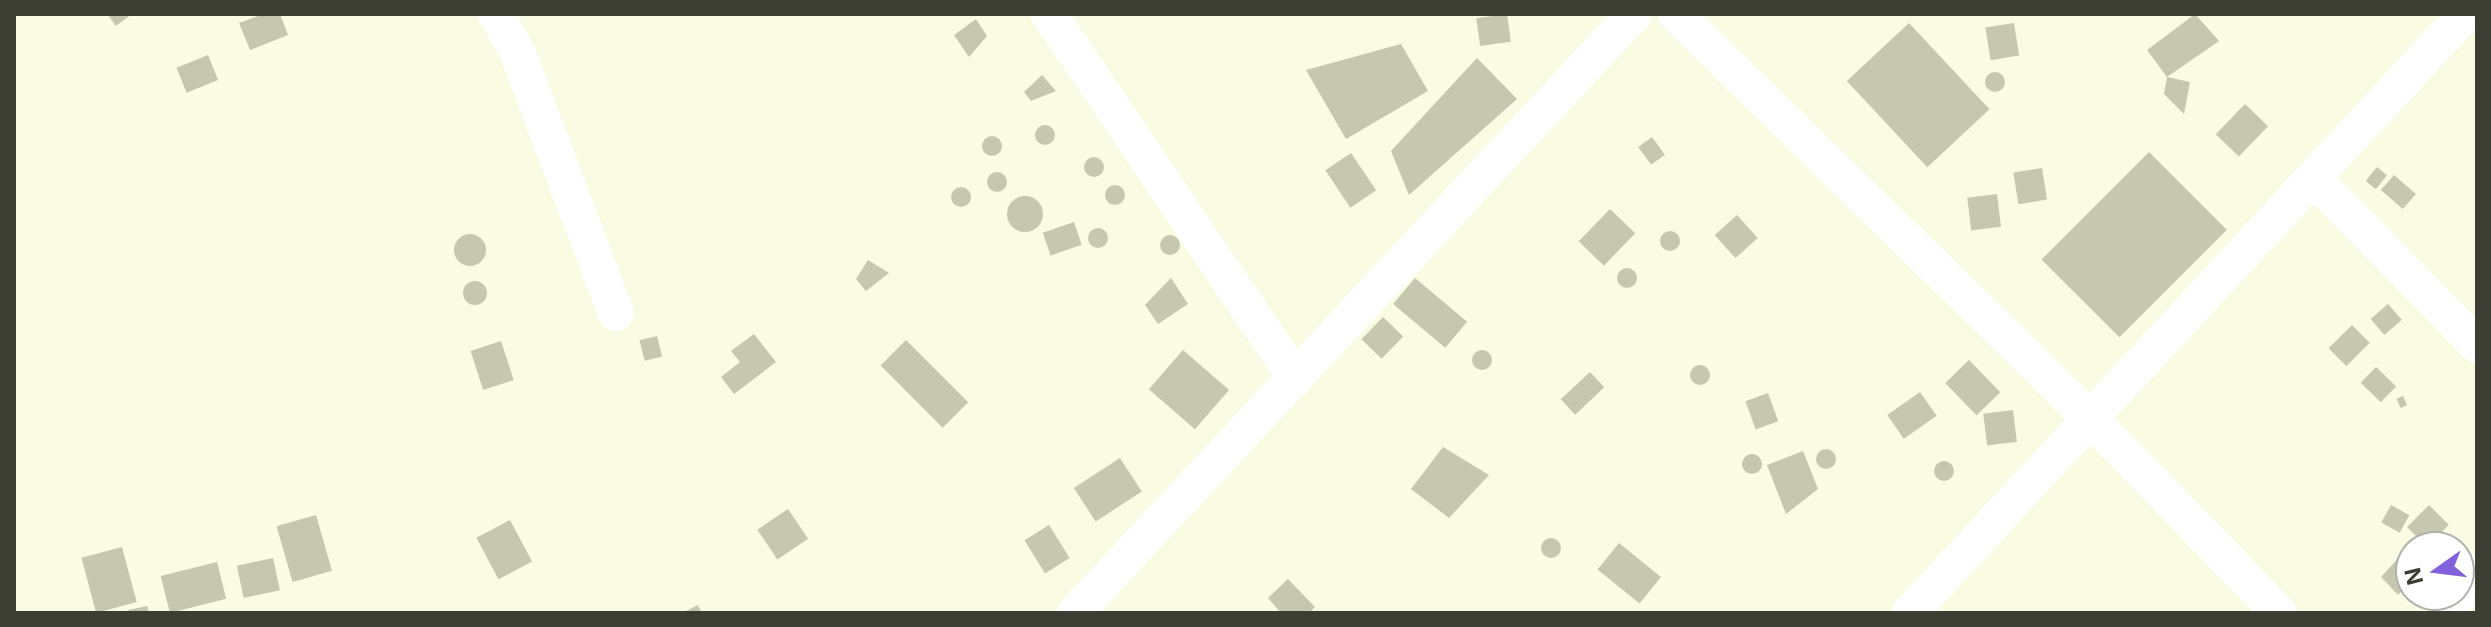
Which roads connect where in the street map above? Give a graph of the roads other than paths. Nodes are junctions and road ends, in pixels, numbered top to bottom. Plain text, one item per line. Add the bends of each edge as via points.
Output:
1 (496, 14) edge
2 (1049, 14) edge
3 (1634, 14) edge
4 (1676, 14) edge
5 (2465, 14) edge
6 (2314, 179) junction
7 (616, 313) dead end
8 (2477, 345) edge
9 (1295, 377) junction
10 (2092, 420) junction
11 (2477, 573) edge
12 (1075, 613) edge
13 (1910, 613) edge
14 (2279, 613) edge
15 (2446, 613) edge

1 - 7 street via 518,54
2 - 9 street
3 - 9 street
4 - 10 street
5 - 6 street
6 - 8 street
6 - 10 street
9 - 12 street
10 - 13 street
10 - 14 street
11 - 15 street

